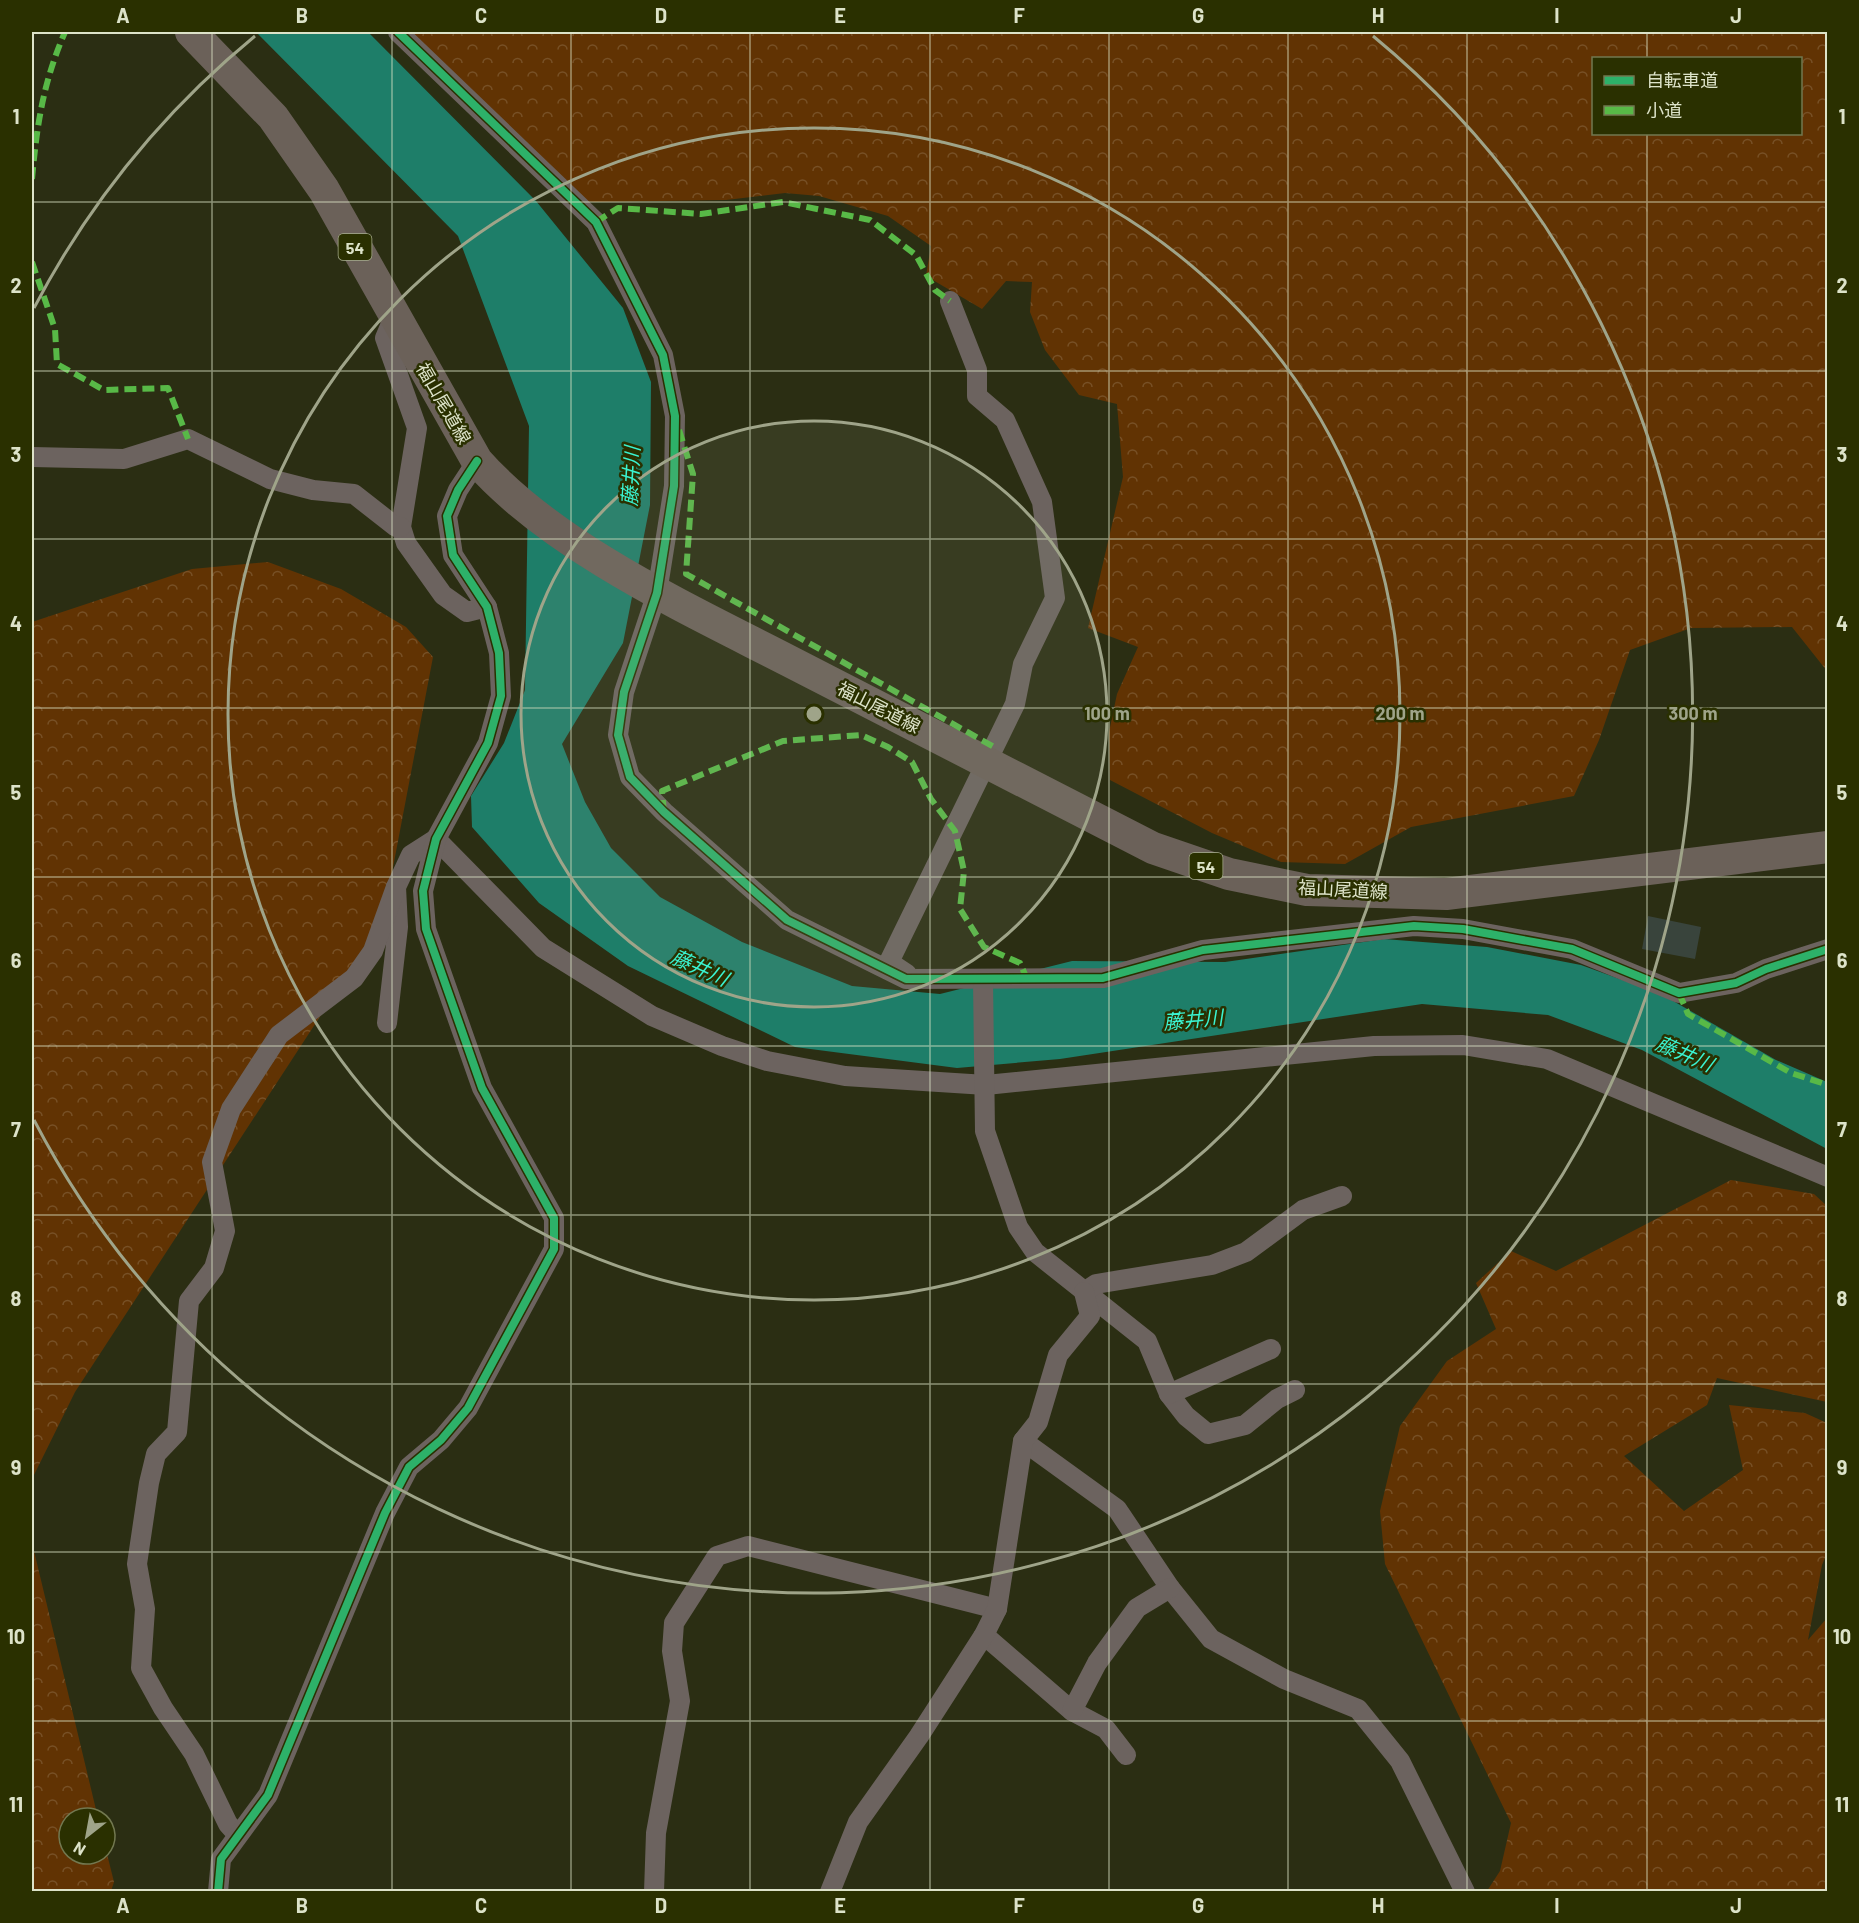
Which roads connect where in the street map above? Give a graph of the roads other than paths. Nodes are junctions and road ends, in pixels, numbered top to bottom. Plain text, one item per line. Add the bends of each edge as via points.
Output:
1 (191, 32) edge
2 (398, 32) edge
3 (950, 301) dead end
4 (393, 317) junction
5 (32, 457) edge
6 (485, 471) junction
7 (401, 527) junction
8 (651, 589) junction
9 (487, 607) junction
10 (988, 763) junction
11 (436, 839) junction
12 (1827, 847) edge
13 (396, 887) junction
14 (1446, 894) junction
15 (1414, 926) junction
16 (1827, 949) edge
17 (906, 980) junction
18 (983, 980) junction
19 (387, 1023) dead end
20 (986, 1085) junction
21 (1827, 1177) edge
22 (1342, 1196) dead end
23 (1084, 1292) junction
24 (1271, 1349) dead end
25 (1295, 1390) dead end
26 (1169, 1394) junction
27 (1023, 1441) junction
28 (1170, 1588) junction
29 (997, 1609) junction
30 (984, 1635) junction
31 (1072, 1712) junction
32 (1126, 1755) dead end
33 (237, 1834) junction
34 (831, 1891) edge
35 (218, 1892) edge
36 (654, 1892) edge
37 (1465, 1892) edge

1 - 4 main road, 福山尾道線 / 54 via 273,117 324,190
2 - 8 street via 596,222 663,355 675,416 674,486
3 - 10 street via 977,370 977,396 1005,420 1042,502 1055,598 1023,664 1015,704
4 - 6 main road, 福山尾道線 / 54
4 - 7 street via 385,338 417,428
5 - 7 street via 124,459 188,439 270,479 313,490 354,494
6 - 8 main road, 福山尾道線 / 54 via 558,531
6 - 9 street via 458,490 447,516 453,555
7 - 9 street via 406,543 443,595 467,612
8 - 10 main road, 福山尾道線 / 54
8 - 17 street via 624,692 618,735 630,777 664,812 788,920
9 - 11 street via 499,653 501,696 489,743
10 - 14 main road, 福山尾道線 / 54 via 1153,848 1229,874 1307,890
10 - 17 street via 889,962 907,973
11 - 13 street via 411,855
11 - 20 street via 543,948 652,1016 722,1046 767,1060 845,1076
11 - 33 street via 423,891 426,928 482,1088 554,1218 554,1249 468,1408 441,1440 409,1467 385,1513 268,1795
12 - 14 main road, 福山尾道線 / 54
13 - 19 street via 398,927
13 - 33 street via 373,951 354,978 279,1035 231,1109 212,1162 225,1231 214,1268 189,1301 177,1432 156,1454 149,1483 137,1564 145,1609 141,1668
14 - 15 street
15 - 16 street via 1463,929 1572,949 1678,993 1737,983
15 - 18 street via 1203,950 1103,978
17 - 18 street
18 - 20 street
20 - 21 street via 1374,1046 1463,1045 1547,1059
20 - 23 street via 985,1131 1018,1227 1035,1252
22 - 23 street via 1303,1210 1246,1252 1212,1265 1096,1284
23 - 26 street via 1147,1341
23 - 27 street via 1090,1316 1058,1355 1038,1422
24 - 26 street
25 - 26 street via 1245,1425 1208,1434 1186,1416
27 - 28 street via 1117,1509
27 - 29 street
28 - 31 street via 1137,1608 1097,1663
28 - 37 street via 1211,1639 1284,1679 1358,1709 1400,1761
29 - 30 street
29 - 36 street via 748,1546 717,1556 674,1623 672,1650 680,1701 657,1833
30 - 31 street
30 - 34 street via 858,1822
31 - 32 street via 1106,1729
33 - 35 street via 221,1859

